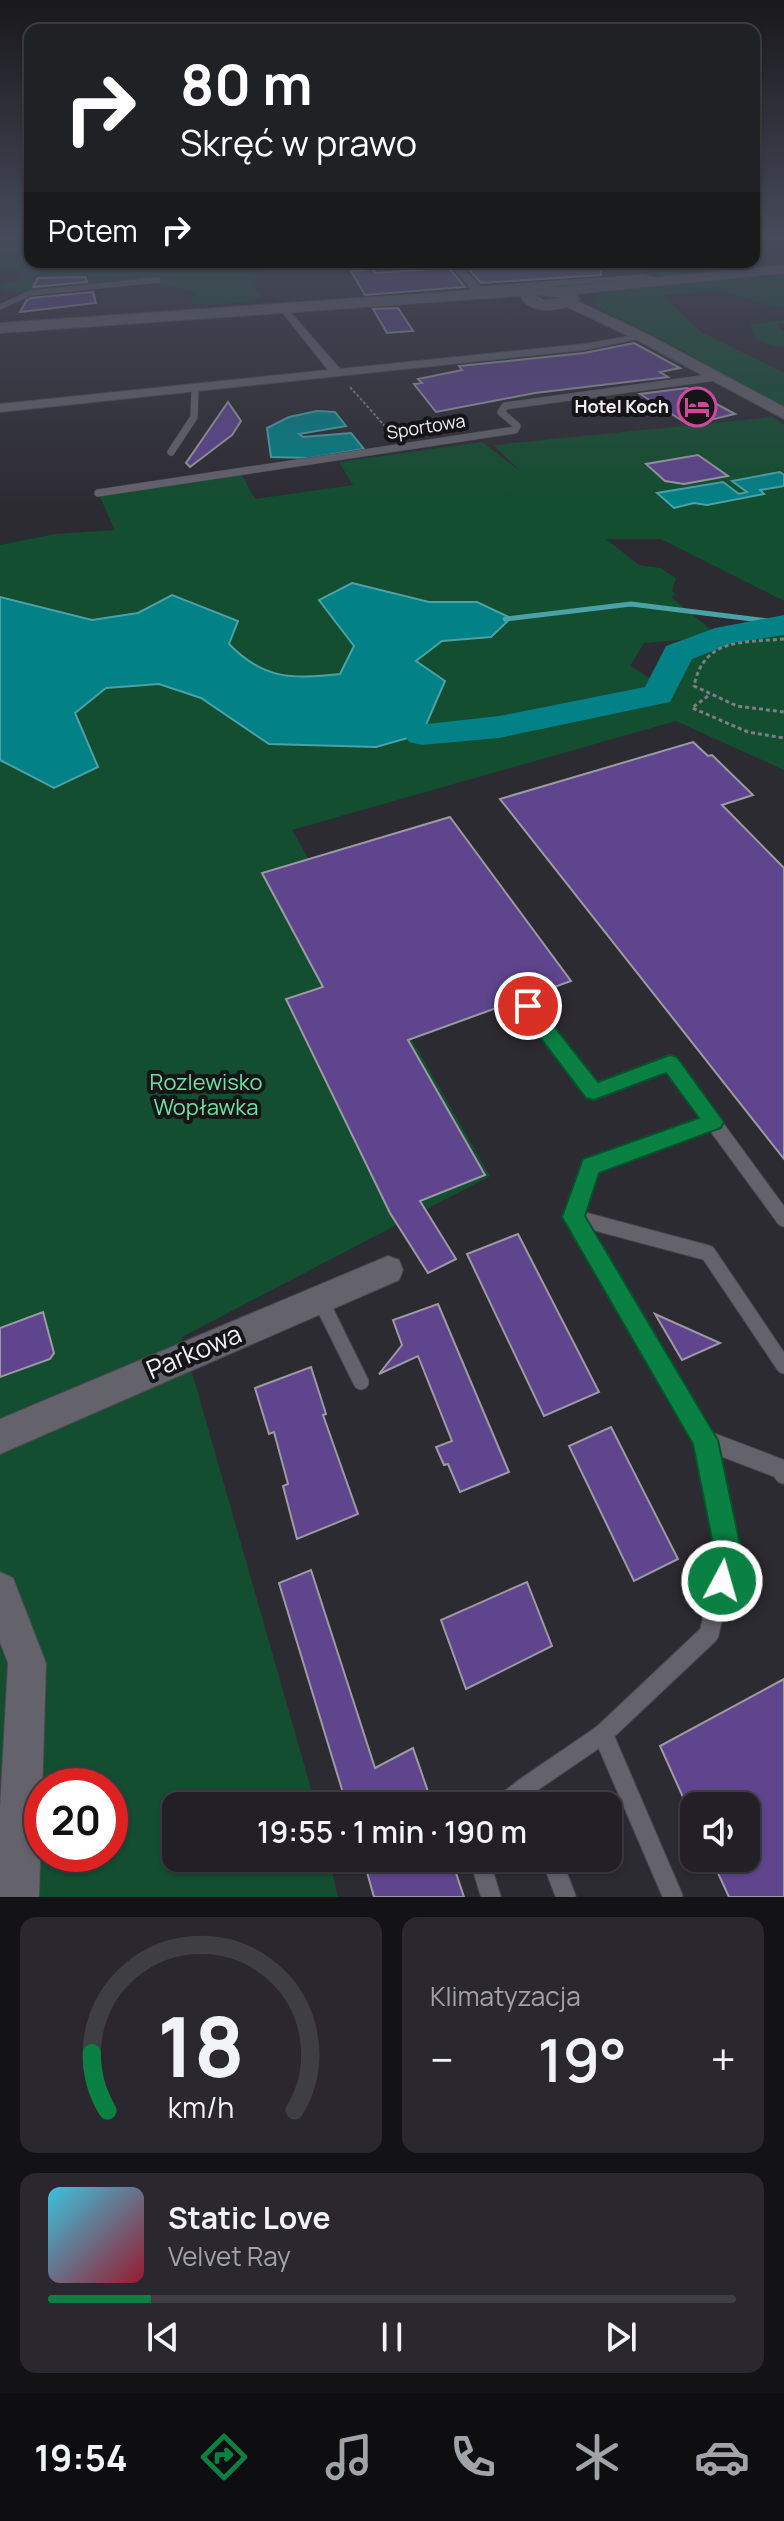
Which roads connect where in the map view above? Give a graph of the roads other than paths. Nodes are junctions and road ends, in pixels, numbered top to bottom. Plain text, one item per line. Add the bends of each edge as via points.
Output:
1 (300, 328) edge
2 (622, 328) edge
3 (642, 337) junction
4 (337, 373) junction
5 (716, 377) junction
6 (195, 389) junction
7 (0, 408) edge
8 (784, 414) edge
9 (171, 452) dead end
10 (98, 493) dead end
11 (528, 1006) dead end
12 (713, 1122) junction
13 (573, 1217) junction
14 (784, 1219) edge
15 (388, 1270) dead end
16 (320, 1299) junction
17 (784, 1366) edge
18 (361, 1382) dead end
19 (0, 1437) edge
20 (705, 1440) junction
21 (784, 1474) edge
22 (0, 1591) edge
23 (603, 1734) junction
24 (534, 1792) edge
25 (483, 1872) edge
26 (556, 1872) edge
27 (17, 1897) edge
28 (491, 1897) edge
29 (566, 1897) edge
30 (673, 1897) edge

1 - 4 street
2 - 3 street
3 - 4 street
3 - 5 street
4 - 6 street
5 - 8 street
5 - 10 lane, Sportowa via 505,406 501,412 517,426 515,430
6 - 7 street
6 - 9 lane via 194,417
11 - 12 lane via 594,1092 670,1063
12 - 13 lane via 591,1166
12 - 14 lane
13 - 17 lane via 708,1253
13 - 20 lane
15 - 16 street, Parkowa
16 - 18 lane
16 - 19 street, Parkowa
20 - 21 lane
20 - 23 lane via 728,1554 709,1634
22 - 27 street via 27,1663
23 - 24 lane
23 - 30 lane
25 - 28 lane
26 - 29 lane

